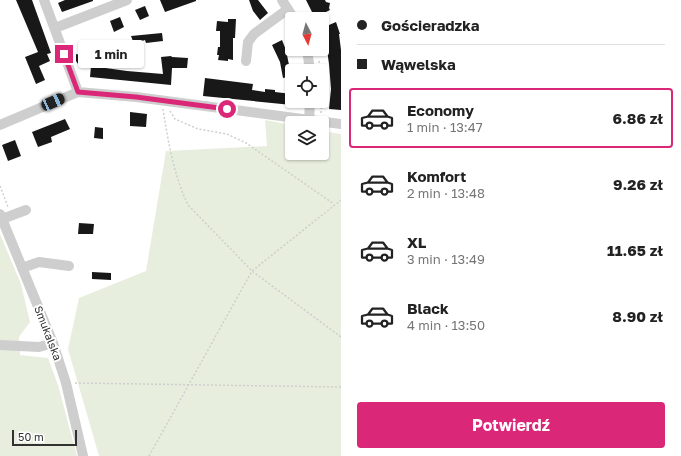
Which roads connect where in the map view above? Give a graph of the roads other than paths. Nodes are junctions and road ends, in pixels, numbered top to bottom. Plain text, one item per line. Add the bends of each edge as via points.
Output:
1 (44, 0) edge
2 (126, 0) edge
3 (282, 0) edge
4 (288, 9) junction
5 (290, 12) edge
6 (55, 28) junction
7 (246, 61) dead end
8 (78, 92) junction
9 (285, 118) edge
10 (329, 123) edge
11 (341, 124) edge
12 (0, 125) edge
13 (26, 210) dead end
14 (4, 215) edge
15 (69, 266) dead end
16 (22, 268) junction
17 (53, 343) junction
18 (0, 346) edge
19 (84, 456) edge

1 - 6 street
2 - 6 street
3 - 4 street
4 - 5 street
4 - 7 street via 254,34 248,42
6 - 8 street
8 - 9 street via 161,100
8 - 12 street
10 - 11 street
13 - 14 street
14 - 16 street, Smukalska
15 - 16 street via 40,262
16 - 17 street, Smukalska
17 - 18 street via 39,347
17 - 19 street, Smukalska

